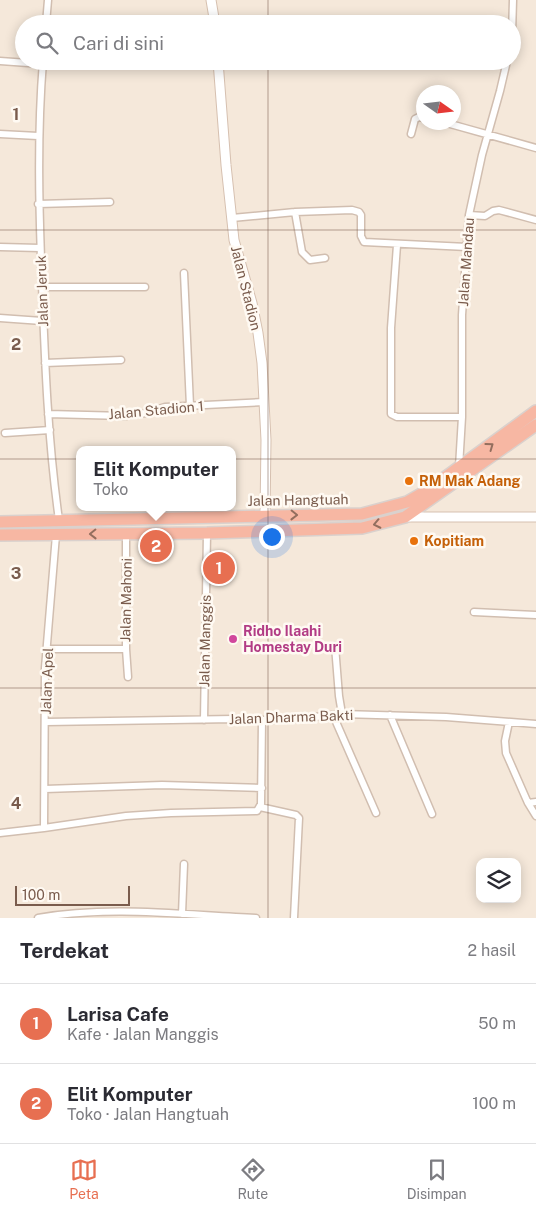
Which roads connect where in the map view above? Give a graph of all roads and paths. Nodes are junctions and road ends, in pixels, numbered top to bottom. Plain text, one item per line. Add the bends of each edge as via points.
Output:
1 (48, 0) edge
2 (212, 0) edge
3 (513, 0) edge
4 (47, 15) edge
5 (213, 15) edge
6 (513, 15) edge
7 (0, 61) edge
8 (15, 62) edge
9 (42, 70) edge
10 (219, 70) edge
11 (505, 70) edge
12 (416, 118) edge
13 (461, 127) edge
14 (0, 134) edge
15 (411, 134) dead end
16 (488, 134) junction
17 (38, 136) junction
18 (536, 148) edge
19 (110, 202) dead end
20 (38, 204) junction
21 (295, 212) junction
22 (469, 215) junction
23 (232, 218) junction
24 (536, 220) edge
25 (397, 245) junction
26 (0, 247) edge
27 (467, 247) junction
28 (40, 248) junction
29 (325, 258) dead end
30 (184, 272) dead end
31 (145, 286) dead end
32 (42, 287) junction
33 (0, 318) edge
34 (42, 321) junction
35 (121, 360) dead end
36 (45, 363) junction
37 (264, 402) junction
38 (190, 406) junction
39 (536, 411) edge
40 (48, 414) junction
41 (462, 417) junction
42 (536, 425) edge
43 (50, 430) junction
44 (5, 434) dead end
45 (459, 467) junction
46 (264, 515) junction
47 (405, 517) junction
48 (536, 517) edge
49 (59, 520) junction
50 (0, 522) edge
51 (207, 533) junction
52 (126, 534) junction
53 (0, 535) edge
54 (56, 535) junction
55 (474, 612) dead end
56 (536, 615) edge
57 (336, 646) dead end
58 (47, 649) junction
59 (126, 649) junction
60 (128, 677) dead end
61 (342, 714) junction
62 (333, 715) junction
63 (390, 715) junction
64 (204, 720) junction
65 (262, 720) junction
66 (46, 722) junction
67 (509, 722) junction
68 (536, 724) edge
69 (262, 788) junction
70 (45, 789) junction
71 (536, 802) edge
72 (528, 803) junction
73 (260, 807) junction
74 (376, 813) dead end
75 (432, 814) dead end
76 (536, 816) edge
77 (44, 828) junction
78 (0, 833) edge
79 (184, 864) dead end
80 (182, 914) junction
81 (153, 916) edge
82 (53, 917) edge
83 (38, 918) edge
84 (256, 918) edge
85 (294, 918) edge

1 - 4 street
2 - 5 street
3 - 6 street
7 - 8 street
9 - 17 street, Jalan Jeruk
10 - 23 street, Jalan Stadion
11 - 16 street, Jalan Mandau
12 - 15 street
13 - 16 street
14 - 17 street
16 - 18 street
16 - 22 street, Jalan Mandau
17 - 20 street, Jalan Jeruk
19 - 20 street
20 - 28 street, Jalan Jeruk
21 - 23 street
21 - 25 street via 355,211 361,215 362,241
21 - 29 street via 304,255 310,260
22 - 24 street via 485,216 500,210
22 - 27 street, Jalan Mandau
23 - 37 street, Jalan Stadion via 258,333
25 - 27 street
25 - 41 street via 391,328 391,414 397,417
26 - 28 street
27 - 41 street, Jalan Mandau via 462,315
28 - 32 street, Jalan Jeruk
30 - 38 street
31 - 32 street
32 - 34 street, Jalan Jeruk
33 - 34 street
34 - 36 street, Jalan Jeruk
35 - 36 street
36 - 40 street, Jalan Jeruk
37 - 38 street, Jalan Stadion 1
37 - 46 street, Jalan Stadion
38 - 40 street, Jalan Stadion 1 via 165,407 146,414 125,416
45 -> 39 highway, Jalan Hangtuah
40 - 43 street, Jalan Jeruk
41 - 45 street, Jalan Mandau
42 - 47 highway
43 - 44 street
43 - 49 street, Jalan Jeruk
46 -> 45 highway, Jalan Hangtuah via 362,514 407,502
46 - 49 highway, Jalan Hangtuah
47 - 48 street
47 -> 51 highway via 362,528
49 - 50 highway, Jalan Hangtuah
51 - 52 highway
51 - 64 street, Jalan Manggis
52 -> 54 highway
52 - 59 street, Jalan Mahoni
53 - 54 highway
54 - 58 street, Jalan Apel
55 - 56 street
57 - 61 street
58 - 59 street, Jalan Mahoni
58 - 66 street, Jalan Apel
59 - 60 street
61 - 62 street, Jalan Dharma Bakti
61 - 63 street, Jalan Dharma Bakti
62 - 65 street, Jalan Dharma Bakti
62 - 74 street
63 - 67 street, Jalan Dharma Bakti
63 - 75 street
64 - 65 street, Jalan Dharma Bakti
64 - 66 street, Jalan Dharma Bakti
65 - 69 street
66 - 70 street, Jalan Apel
67 - 68 street, Jalan Dharma Bakti
67 - 72 street via 505,749
69 - 70 street via 162,785
69 - 73 street
70 - 77 street, Jalan Apel
71 - 72 street
72 - 76 street
73 - 77 street via 254,812 171,812
73 - 85 street via 299,818
77 - 78 street
79 - 80 street
80 - 81 street
80 - 84 street
81 - 82 street via 105,912
82 - 83 street

